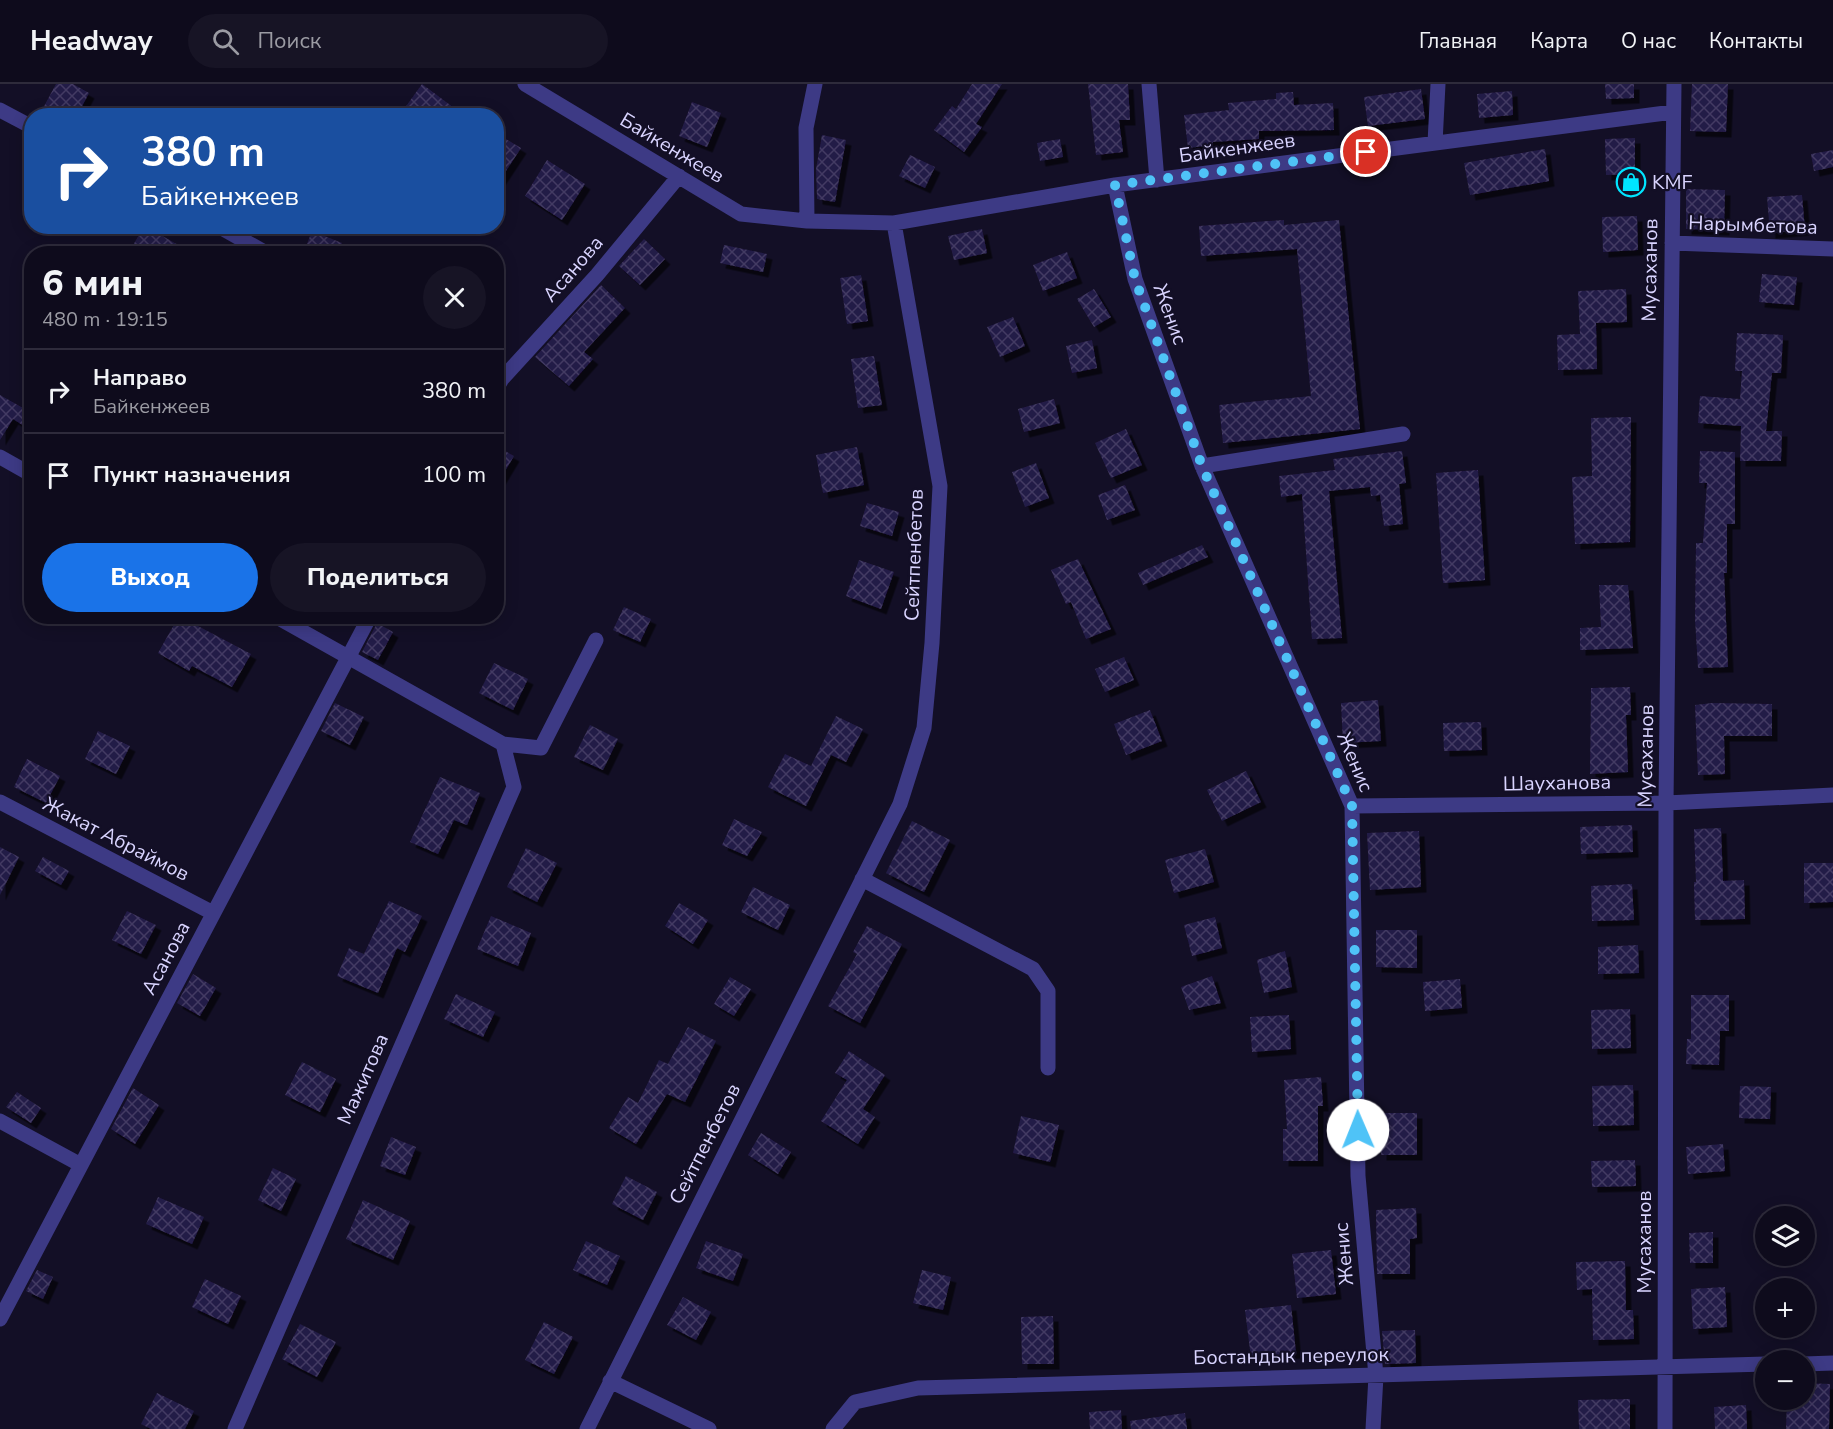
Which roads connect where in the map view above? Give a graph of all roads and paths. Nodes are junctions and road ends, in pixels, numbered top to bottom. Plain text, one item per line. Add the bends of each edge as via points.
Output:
1 (525, 84) edge
2 (816, 84) edge
3 (1149, 84) edge
4 (1438, 84) edge
5 (1674, 84) edge
6 (0, 110) edge
7 (1673, 112) junction
8 (24, 122) edge
9 (1436, 143) junction
10 (679, 176) junction
11 (1157, 180) junction
12 (1115, 185) junction
13 (807, 221) junction
14 (894, 223) junction
15 (232, 234) edge
16 (1672, 243) junction
17 (254, 246) edge
18 (1833, 249) edge
19 (504, 376) edge
20 (1403, 434) dead end
21 (0, 456) edge
22 (1202, 466) junction
23 (24, 470) edge
24 (288, 624) edge
25 (366, 624) edge
26 (596, 640) dead end
27 (347, 659) junction
28 (503, 744) junction
29 (1833, 795) edge
30 (0, 802) edge
31 (1666, 803) junction
32 (1352, 806) junction
33 (862, 879) junction
34 (213, 913) junction
35 (1048, 1068) dead end
36 (0, 1121) edge
37 (81, 1165) junction
38 (0, 1319) edge
39 (1755, 1364) edge
40 (1815, 1364) edge
41 (1833, 1364) edge
42 (1664, 1365) junction
43 (1376, 1376) junction
44 (610, 1381) junction
45 (235, 1429) edge
46 (587, 1429) edge
47 (709, 1429) edge
48 (833, 1429) edge
49 (1373, 1429) edge
50 (1665, 1429) edge

1 - 10 street, Байкенжеев
2 - 13 street via 806,128
3 - 11 street
4 - 9 street
5 - 7 street, Мусаханов
6 - 8 street
7 - 9 street, Байкенжеев
7 - 16 street, Мусаханов
9 - 11 street, Байкенжеев
10 - 13 street, Байкенжеев via 741,214
10 - 19 street, Асанова via 597,275
11 - 12 street, Байкенжеев
12 - 14 street, Байкенжеев
12 - 22 street, Женис via 1135,279
13 - 14 street, Байкенжеев
14 - 33 street, Сейтпенбетов via 940,486 924,728 900,804
15 - 17 street
16 - 18 street, Нарымбетова
16 - 31 street, Мусаханов
20 - 22 street
21 - 23 street
22 - 32 street, Женис
24 - 27 street
25 - 27 street, Асанова
26 - 28 street via 541,748
27 - 28 street
27 - 34 street, Асанова
28 - 45 street, Мажитова via 514,788
29 - 31 street, Шауханова
30 - 34 street, Жакат Абраймов
31 - 32 street, Шауханова
31 - 42 street, Мусаханов
32 - 43 street, Женис via 1358,1176
33 - 35 street via 1033,969 1048,991
33 - 44 street, Сейтпенбетов
34 - 37 street, Асанова
36 - 37 street
37 - 38 street, Асанова
39 - 42 street, Бостандык переулок
40 - 41 street
42 - 43 street, Бостандык переулок
42 - 50 street, Мусаханов
43 - 48 street, Бостандык переулок via 918,1388 855,1402
43 - 49 street, Женис
44 - 46 street, Сейтпенбетов
44 - 47 street

